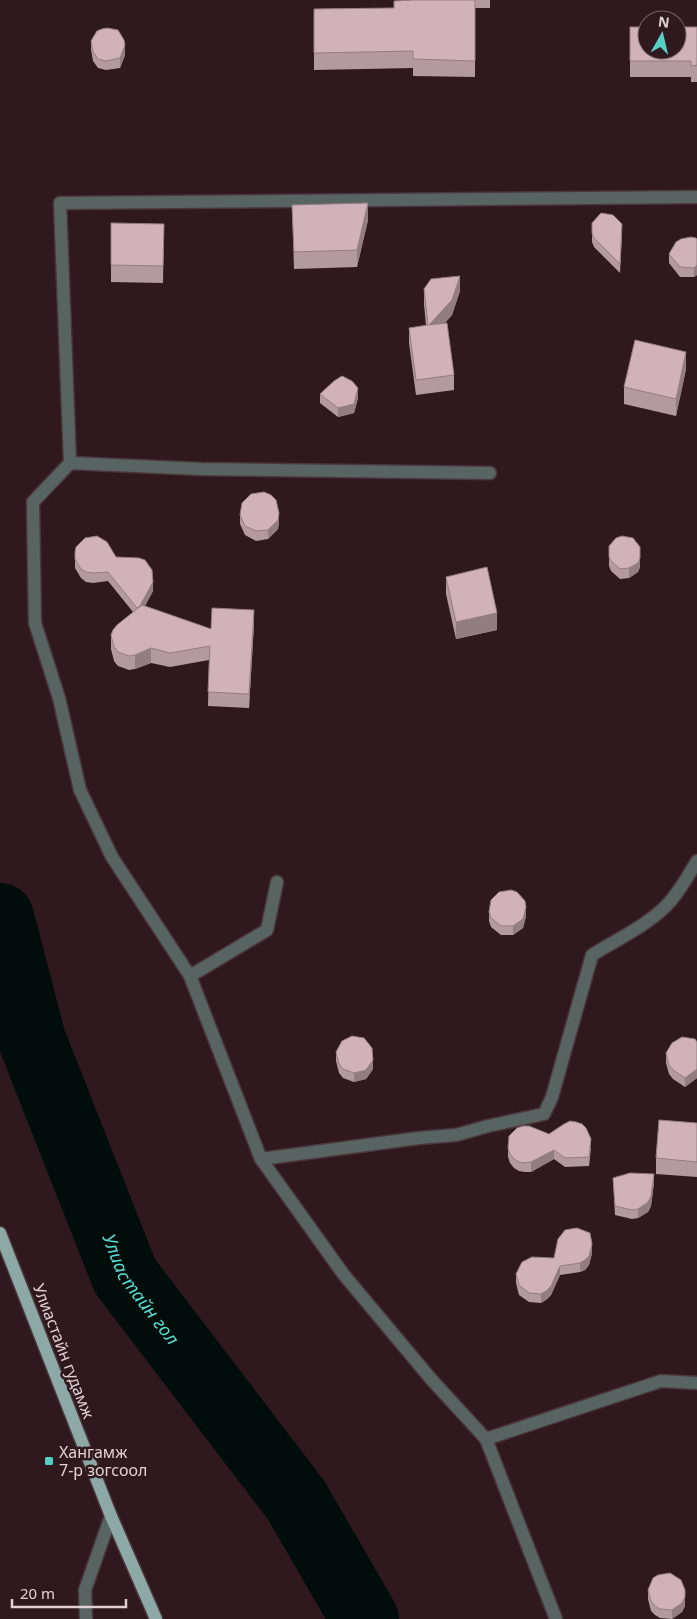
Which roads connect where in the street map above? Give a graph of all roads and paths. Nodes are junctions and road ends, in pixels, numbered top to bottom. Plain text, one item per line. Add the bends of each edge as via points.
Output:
1 (697, 196) edge
2 (70, 463) junction
3 (490, 473) dead end
4 (697, 861) edge
5 (277, 882) dead end
6 (190, 976) junction
7 (261, 1159) junction
8 (0, 1233) edge
9 (697, 1383) edge
10 (486, 1439) junction
11 (111, 1516) junction
12 (86, 1619) edge
13 (156, 1619) edge
14 (556, 1619) edge

1 - 2 street via 60,203
2 - 3 street via 201,469
2 - 6 street via 33,502 35,624 59,698 80,790 112,857
4 - 7 street via 666,906 592,955 552,1098 544,1114 456,1136
5 - 6 street via 267,930
6 - 7 street
7 - 10 street via 344,1275
8 - 11 main road, Улиастайн гудамж
9 - 10 street via 661,1381
10 - 14 street
11 - 12 street via 85,1590
11 - 13 main road, Улиастайн гудамж

